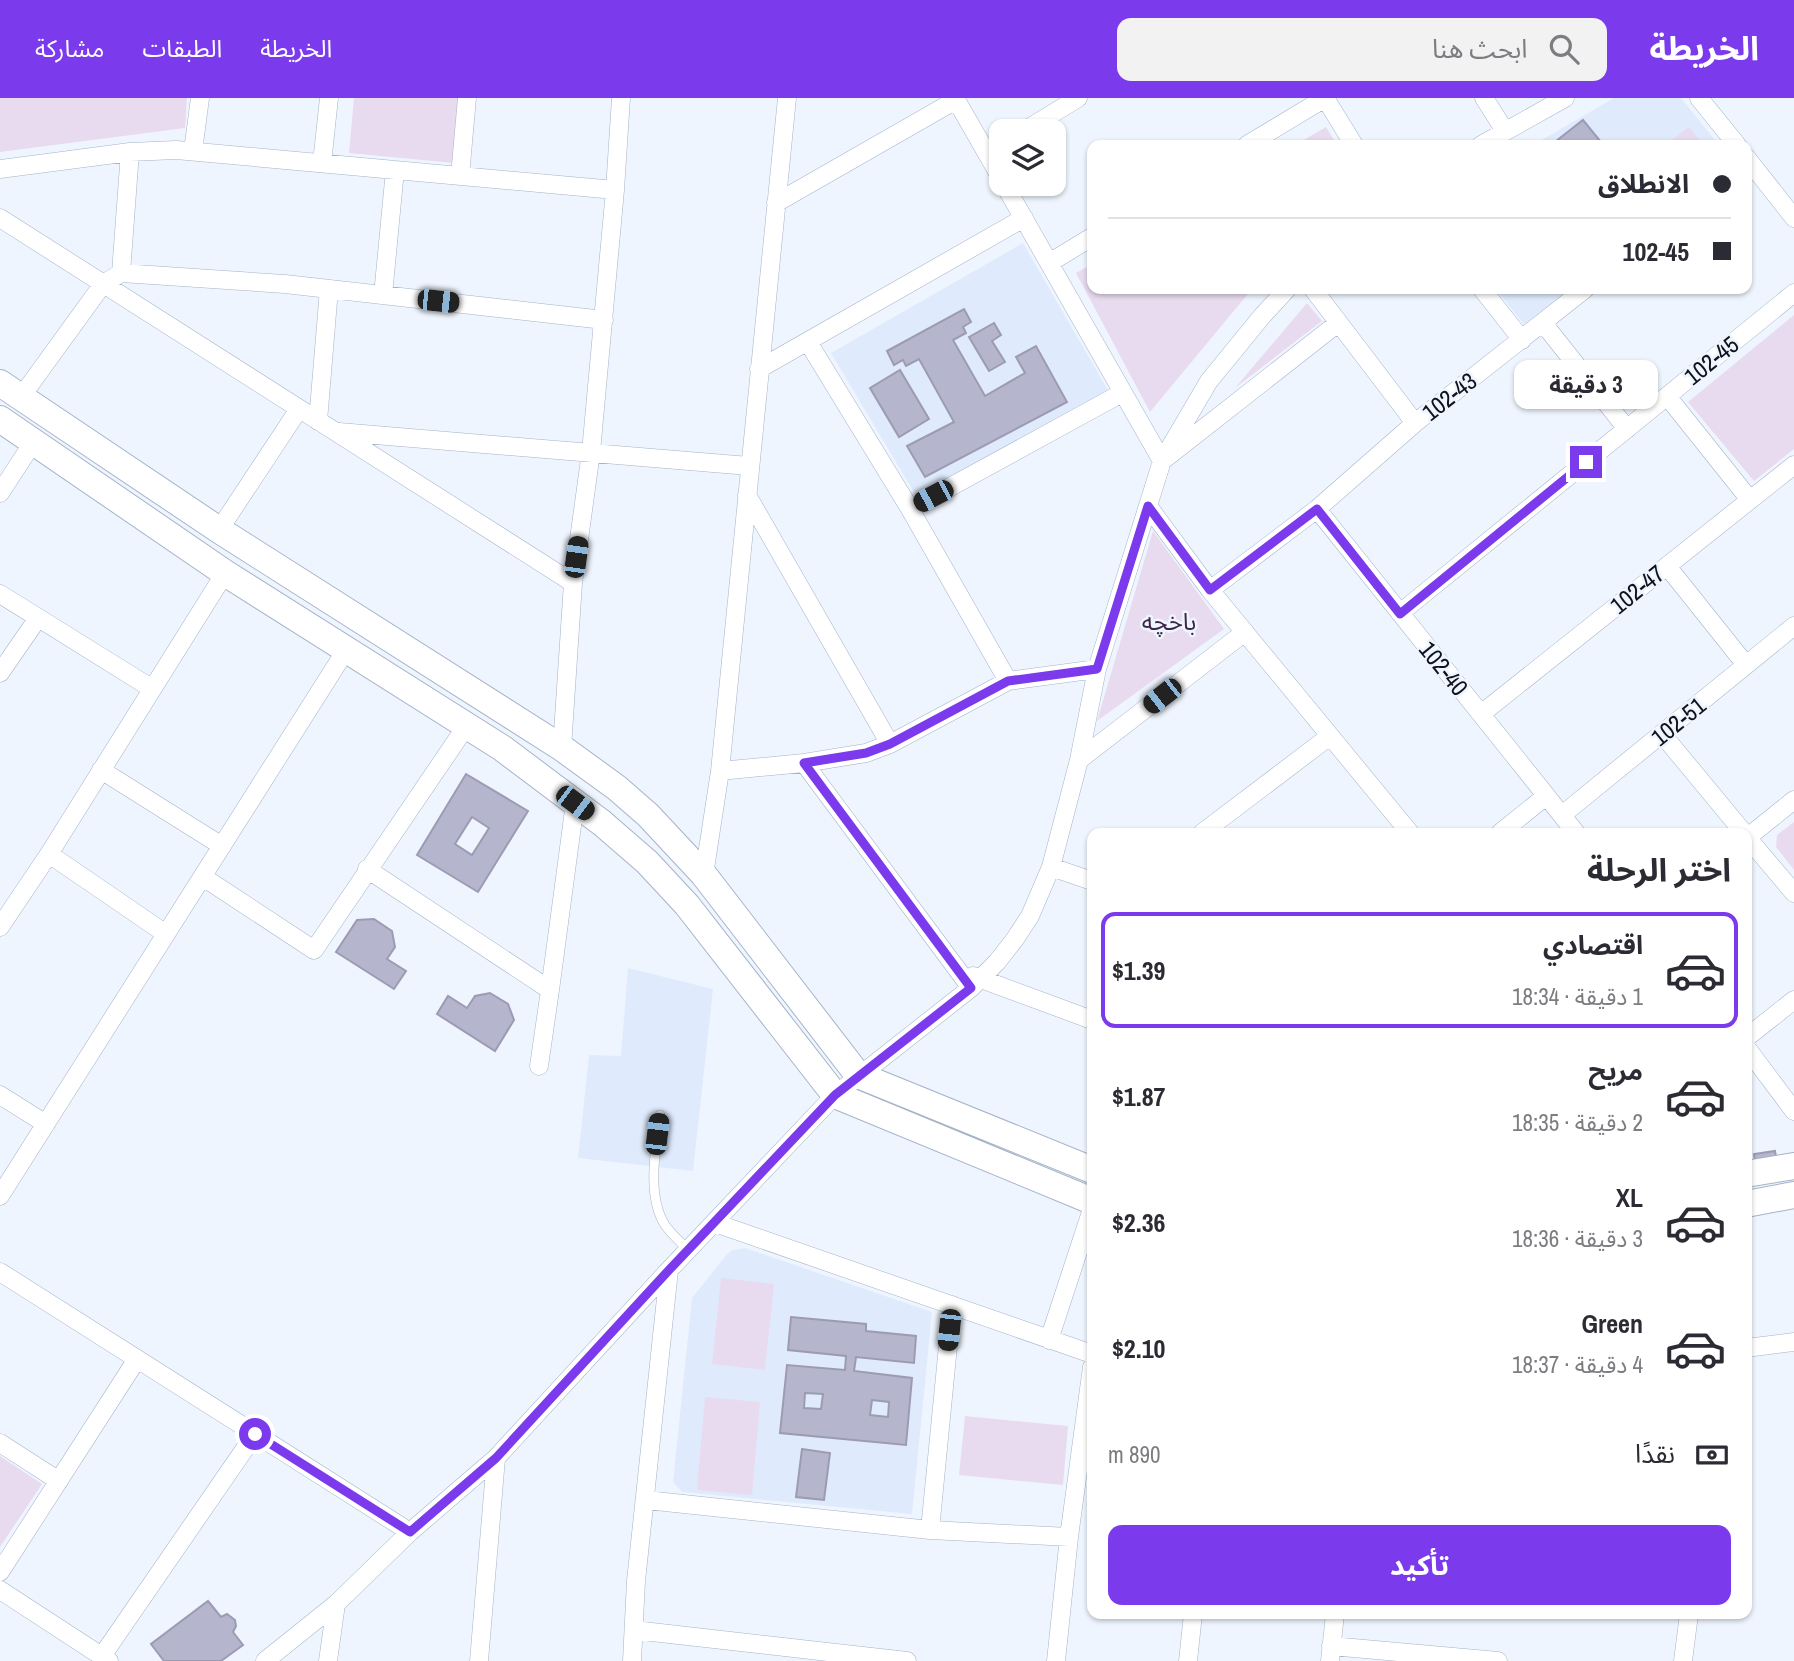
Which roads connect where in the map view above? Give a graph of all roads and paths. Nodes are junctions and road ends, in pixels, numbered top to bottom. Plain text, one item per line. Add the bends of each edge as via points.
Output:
1 (200, 98) edge
2 (329, 98) edge
3 (467, 98) edge
4 (621, 98) edge
5 (787, 98) edge
6 (1078, 98) edge
7 (1325, 98) edge
8 (1484, 98) edge
9 (1565, 98) edge
10 (1699, 98) edge
11 (956, 99) edge
12 (1044, 119) edge
13 (1505, 131) junction
14 (1255, 140) edge
15 (1351, 140) edge
16 (1490, 140) edge
17 (1733, 140) edge
18 (989, 143) edge
19 (193, 151) junction
20 (130, 152) junction
21 (322, 163) junction
22 (1752, 164) edge
23 (0, 169) edge
24 (395, 170) junction
25 (460, 176) junction
26 (615, 190) junction
27 (1011, 196) edge
28 (776, 203) junction
29 (1793, 215) edge
30 (0, 218) edge
31 (1024, 218) junction
32 (1087, 240) edge
33 (1049, 263) junction
34 (121, 273) junction
35 (103, 284) junction
36 (328, 289) junction
37 (1794, 293) edge
38 (1283, 294) edge
39 (1317, 294) edge
40 (1486, 294) edge
41 (1579, 294) edge
42 (383, 295) junction
43 (604, 320) junction
44 (1338, 323) junction
45 (1543, 323) junction
46 (1522, 340) junction
47 (808, 342) junction
48 (759, 369) junction
49 (10, 390) edge
50 (1122, 393) junction
51 (1667, 396) junction
52 (299, 409) junction
53 (0, 419) edge
54 (318, 421) junction
55 (1415, 423) junction
56 (1627, 429) junction
57 (335, 432) junction
58 (34, 441) junction
59 (591, 452) junction
60 (1162, 461) junction
61 (1794, 465) edge
62 (749, 466) junction
63 (0, 493) edge
64 (747, 495) junction
65 (1750, 500) junction
66 (1148, 506) junction
67 (909, 509) junction
68 (1317, 509) junction
69 (219, 530) junction
70 (1667, 566) junction
71 (225, 573) junction
72 (573, 583) junction
73 (1210, 590) junction
74 (0, 594) edge
75 (1400, 614) junction
76 (38, 618) junction
77 (1794, 626) edge
78 (1245, 632) junction
79 (346, 650) junction
80 (1746, 666) junction
81 (1097, 669) junction
82 (0, 673) edge
83 (1008, 681) junction
84 (151, 688) junction
85 (470, 691) junction
86 (1481, 714) junction
87 (461, 720) junction
88 (521, 722) junction
89 (1662, 734) junction
90 (1330, 736) junction
91 (890, 744) junction
92 (502, 748) junction
93 (562, 748) junction
94 (1079, 760) junction
95 (804, 763) junction
96 (101, 770) junction
97 (720, 771) junction
98 (1546, 796) junction
99 (1794, 800) edge
100 (575, 803) junction
101 (1562, 815) junction
102 (1209, 828) edge
103 (1406, 828) edge
104 (1506, 828) edge
105 (1572, 828) edge
106 (1740, 828) edge
107 (1752, 831) edge
108 (1752, 842) edge
109 (222, 846) junction
110 (49, 854) junction
111 (1051, 867) junction
112 (368, 869) junction
113 (704, 875) junction
114 (203, 877) junction
115 (1087, 879) edge
116 (1794, 893) edge
117 (3, 917) edge
118 (166, 934) junction
119 (976, 984) junction
120 (550, 990) junction
121 (1794, 1000) edge
122 (1087, 1018) edge
123 (1752, 1033) edge
124 (1752, 1055) edge
125 (539, 1066) dead end
126 (858, 1075) junction
127 (0, 1095) edge
128 (835, 1095) junction
129 (1794, 1111) edge
130 (660, 1115) dead end
131 (46, 1124) junction
132 (1794, 1166) edge
133 (1087, 1168) edge
134 (1752, 1173) edge
135 (1794, 1195) edge
136 (0, 1196) edge
137 (1087, 1199) edge
138 (1752, 1203) edge
139 (715, 1223) junction
140 (1087, 1224) edge
141 (688, 1250) junction
142 (669, 1270) junction
143 (0, 1272) edge
144 (952, 1305) junction
145 (1049, 1340) junction
146 (1794, 1342) edge
147 (1752, 1347) edge
148 (1087, 1352) edge
149 (136, 1359) junction
150 (1087, 1404) edge
151 (255, 1434) junction
152 (0, 1443) edge
153 (496, 1458) junction
154 (59, 1481) junction
155 (646, 1500) junction
156 (930, 1530) junction
157 (410, 1532) junction
158 (1069, 1537) junction
159 (0, 1572) edge
160 (0, 1590) edge
161 (335, 1604) junction
162 (1192, 1619) edge
163 (1334, 1619) edge
164 (1688, 1619) edge
165 (634, 1630) junction
166 (1331, 1653) edge
167 (793, 1655) edge
168 (105, 1658) edge
169 (1467, 1660) edge
170 (265, 1661) edge
171 (328, 1661) edge
172 (479, 1661) edge
173 (632, 1661) edge
174 (906, 1661) edge
175 (1056, 1661) edge
176 (1188, 1661) edge
177 (1498, 1661) edge
178 (1683, 1661) edge

1 - 19 street
2 - 21 street
3 - 25 street
4 - 26 street
5 - 28 street
6 - 12 street
7 - 14 street
7 - 15 street
8 - 13 street
9 - 13 street
10 - 17 street
11 - 18 street
11 - 28 street
13 - 16 street
19 - 20 street
19 - 21 street
20 - 23 street
20 - 34 street
21 - 24 street
22 - 29 street
24 - 25 street
24 - 42 street
25 - 26 street
26 - 43 street
27 - 31 street
28 - 48 street
30 - 35 street
31 - 33 street
31 - 47 street
32 - 33 street
33 - 50 street
34 - 35 street
34 - 36 street
35 - 49 street
35 - 52 street
36 - 42 street
36 - 54 street
37 - 51 street, 102-45
38 - 60 street via 1209,382
39 - 44 street
40 - 46 street
41 - 45 street, 102-43
42 - 43 street
43 - 59 street
44 - 55 street
44 - 60 street
45 - 46 street, 102-43
45 - 56 street
46 - 55 street, 102-43
47 - 48 street
47 - 67 street
48 - 62 street
49 - 69 main road
50 - 60 street
50 - 67 street
51 - 56 street, 102-45
51 - 65 street
52 - 54 street
52 - 69 street
53 - 58 main road
54 - 57 street
55 - 68 street, 102-43
56 - 75 street, 102-45
57 - 59 street
57 - 72 street
58 - 63 street
58 - 71 main road
59 - 62 street
59 - 72 street
60 - 66 street
61 - 65 street, 102-47
62 - 64 street
64 - 91 street
64 - 97 street
65 - 70 street, 102-47
66 - 73 street
66 - 81 street
67 - 83 street
68 - 73 street
68 - 75 street, 102-40
69 - 85 main road
70 - 80 street
70 - 86 street, 102-47
71 - 79 main road
71 - 84 street
72 - 93 street
73 - 78 street
74 - 76 street
75 - 86 street, 102-40
76 - 82 street
76 - 84 street
77 - 80 street, 102-51
78 - 90 street
78 - 94 street
79 - 87 main road
79 - 109 street
80 - 89 street, 102-51
81 - 83 street
81 - 94 street
83 - 91 street
84 - 96 street
85 - 87 main road
85 - 88 main road
86 - 98 street, 102-40
87 - 92 main road
87 - 112 street
88 - 92 main road via 510,730
88 - 93 main road
89 - 101 street, 102-51
89 - 106 street
90 - 102 street
90 - 103 street
91 - 95 street via 866,753
92 - 100 main road
93 - 113 main road via 648,815
94 - 111 street
95 - 97 street
95 - 119 street via 957,969
96 - 109 street
96 - 110 street
97 - 113 street
98 - 101 street, 102-40
98 - 104 street
99 - 107 street
100 - 120 street
100 - 128 main road via 626,843 675,891
101 - 105 street, 102-40
108 - 116 street
109 - 114 street
110 - 117 street
110 - 118 street
111 - 115 street
111 - 119 street via 1015,939
112 - 114 street via 314,950
112 - 120 street
113 - 126 main road
114 - 118 street
118 - 131 street
119 - 122 street
119 - 126 street
120 - 125 street
121 - 123 street
124 - 129 street
126 - 128 street
126 - 133 main road
127 - 131 street
128 - 137 main road
128 - 139 street
130 - 141 lane via 653,1172 656,1197 664,1223
131 - 136 street
132 - 134 main road
135 - 138 main road
139 - 141 street
139 - 144 street
140 - 145 street
141 - 142 street
142 - 153 street
142 - 155 street
143 - 149 street
144 - 145 street
144 - 156 street
145 - 148 street
146 - 147 street
149 - 151 street
149 - 154 street
150 - 158 street
151 - 157 street
151 - 168 street
152 - 154 street
153 - 157 street
153 - 172 street
154 - 159 street
155 - 156 street
155 - 165 street
156 - 158 street
157 - 161 street
158 - 175 street
160 - 168 street
161 - 170 street
161 - 171 street
162 - 176 street
163 - 166 street
164 - 178 street
165 - 167 street
165 - 173 street
166 - 169 street
167 - 174 street
169 - 177 street

